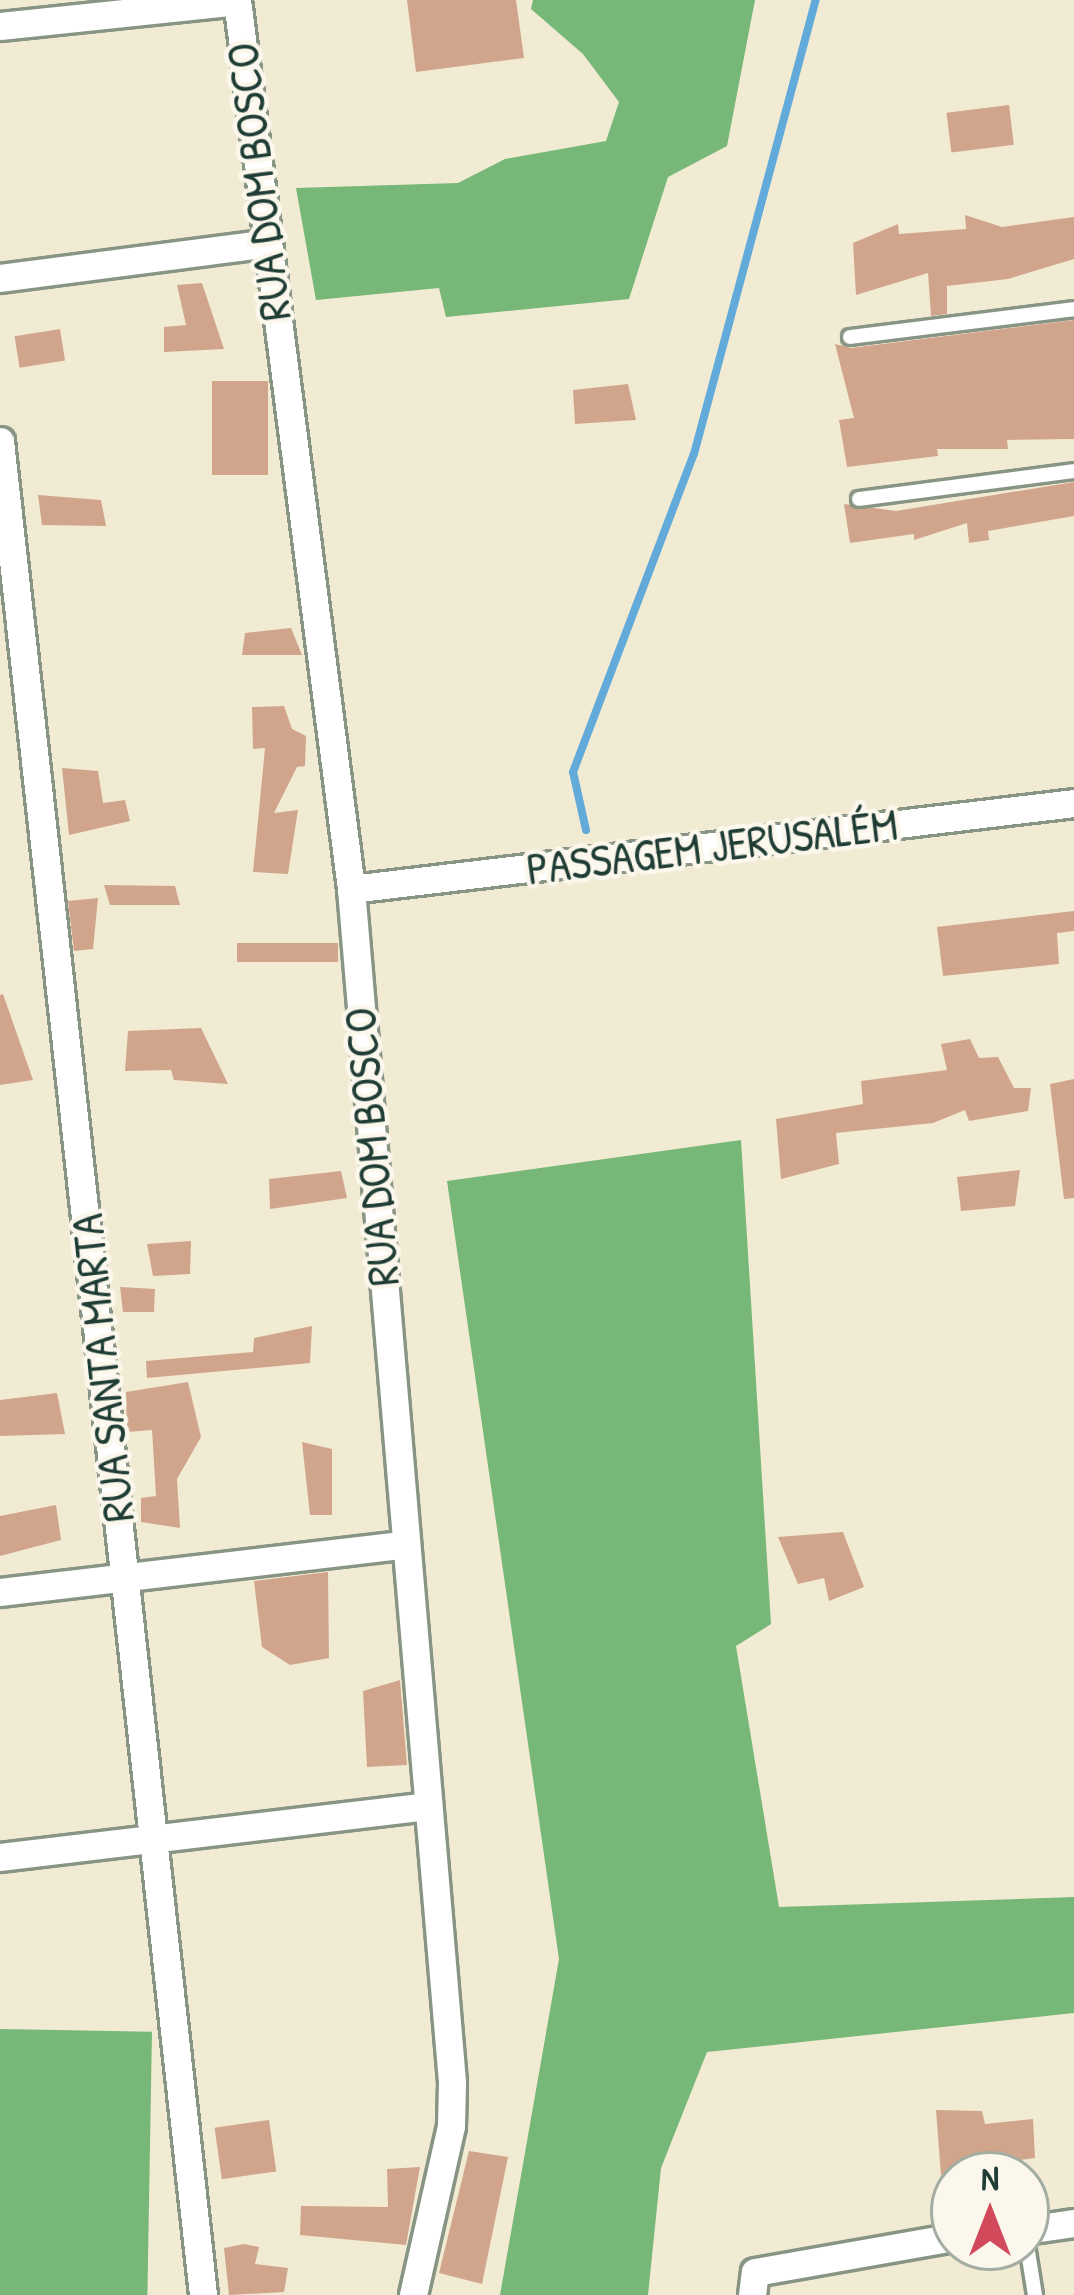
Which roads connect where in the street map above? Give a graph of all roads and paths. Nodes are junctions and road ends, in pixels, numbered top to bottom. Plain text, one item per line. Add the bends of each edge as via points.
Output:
1 (237, 0) edge
2 (0, 26) edge
3 (263, 244) junction
4 (0, 278) edge
5 (1074, 309) edge
6 (850, 337) dead end
7 (0, 441) edge
8 (1074, 471) edge
9 (859, 499) dead end
10 (1074, 803) edge
11 (351, 889) junction
12 (403, 1545) junction
13 (124, 1576) junction
14 (0, 1592) edge
15 (426, 1806) junction
16 (153, 1839) junction
17 (0, 1857) edge
18 (930, 2239) edge
19 (203, 2295) edge
20 (413, 2295) edge
21 (752, 2295) edge

1 - 2 street
1 - 3 street, RUA DOM BOSCO
3 - 4 street
3 - 11 street, RUA DOM BOSCO
5 - 6 lane
7 - 13 street, RUA SANTA MARTA
8 - 9 lane
10 - 11 street, PASSAGEM JERUSALÉM
11 - 12 street, RUA DOM BOSCO
12 - 13 street
12 - 15 street, RUA DOM BOSCO
13 - 14 street
13 - 16 street, RUA SANTA MARTA
15 - 16 street
15 - 20 street, RUA DOM BOSCO via 452,2126
16 - 17 street
16 - 19 street, RUA SANTA MARTA
18 - 21 street via 755,2272

